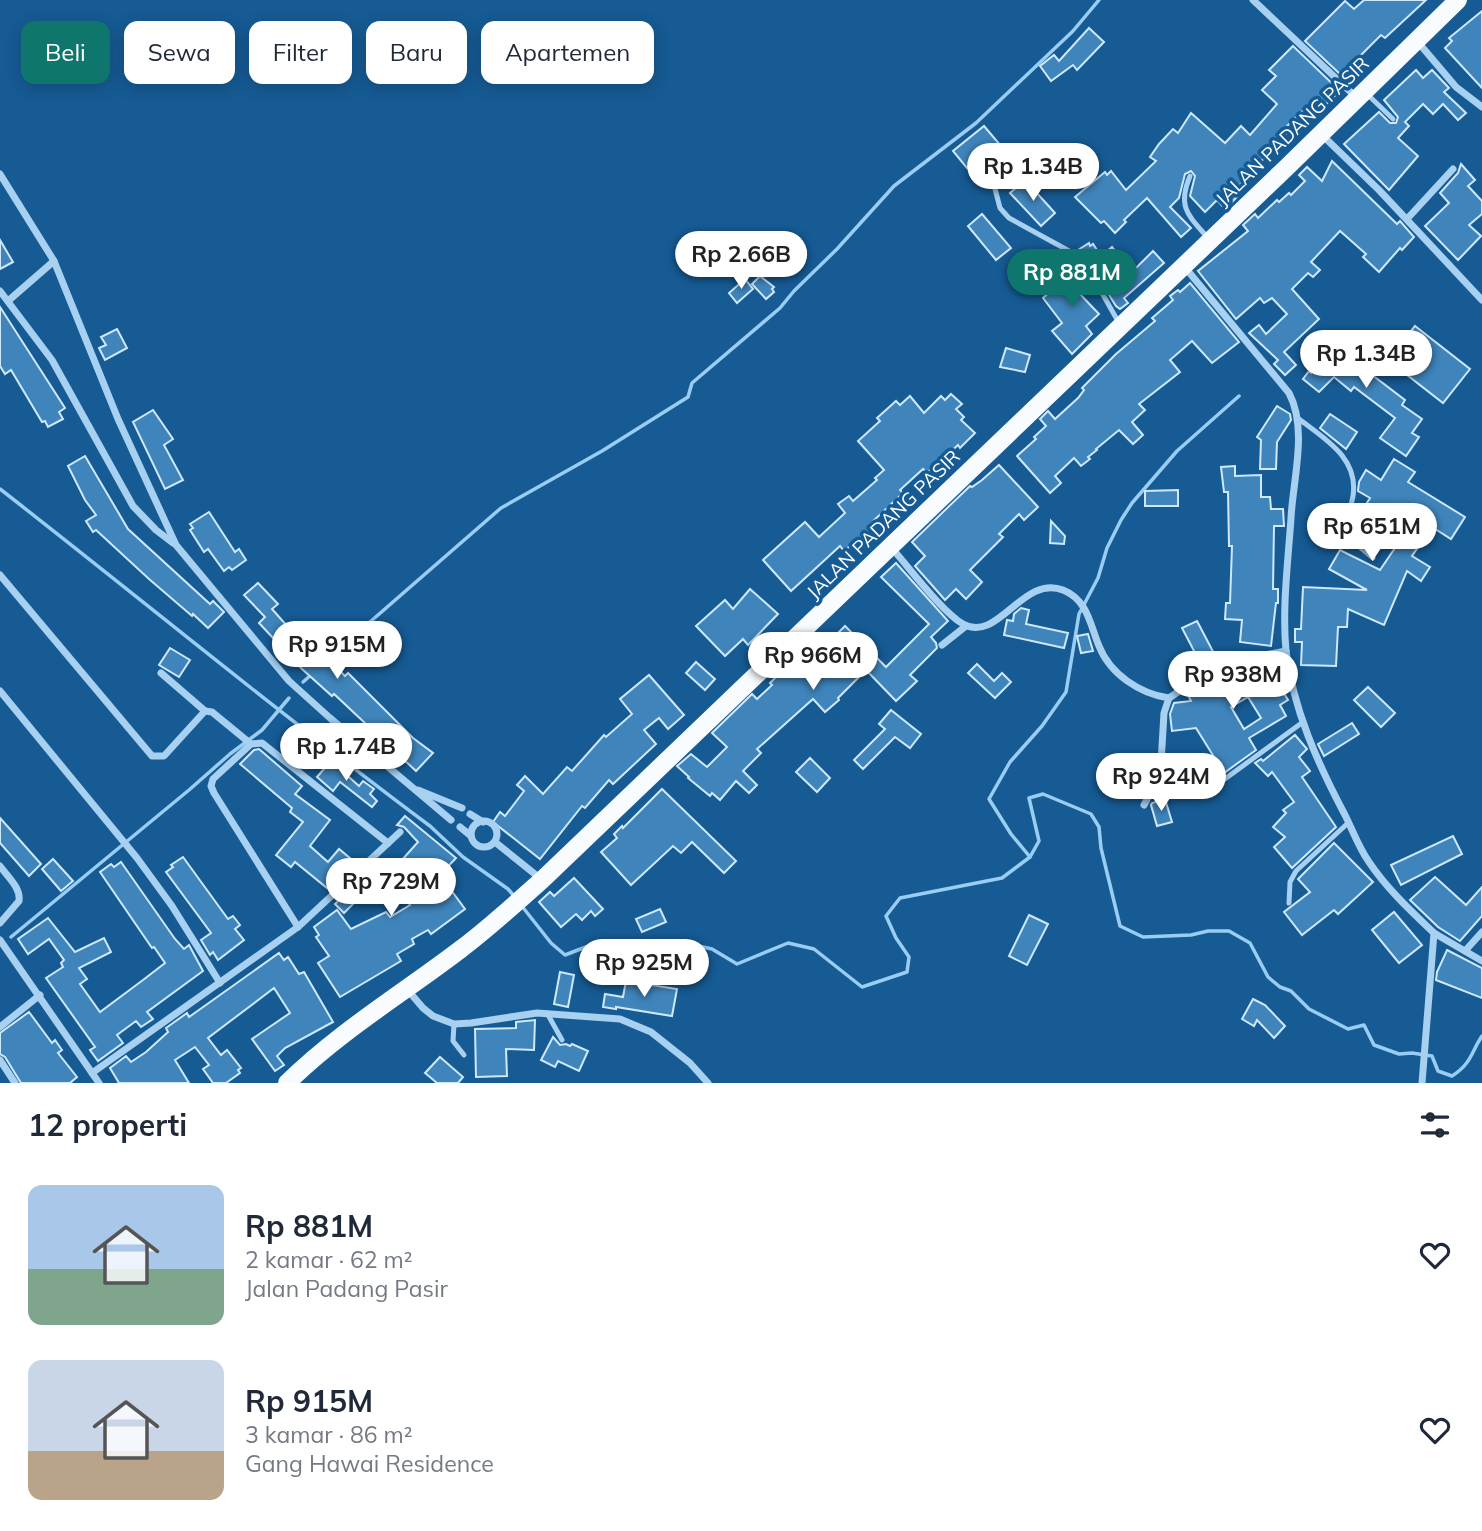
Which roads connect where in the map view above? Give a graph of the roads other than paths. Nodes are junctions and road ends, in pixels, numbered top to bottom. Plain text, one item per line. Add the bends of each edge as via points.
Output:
1 (1253, 0) edge
2 (1458, 0) edge
3 (1416, 39) junction
4 (1361, 94) junction
5 (1482, 107) edge
6 (1393, 119) dead end
7 (1320, 134) junction
8 (988, 162) dead end
9 (1452, 169) dead end
10 (0, 174) edge
11 (1190, 176) dead end
12 (1407, 219) junction
13 (1210, 240) junction
14 (54, 261) junction
15 (1183, 265) junction
16 (0, 291) edge
17 (1482, 300) edge
18 (8, 301) junction
19 (1121, 325) junction
20 (1299, 419) junction
21 (177, 545) junction
22 (890, 545) junction
23 (1373, 558) dead end
24 (0, 575) edge
25 (966, 626) junction
26 (942, 645) dead end
27 (1286, 651) junction
28 (161, 673) dead end
29 (0, 691) edge
30 (1169, 698) junction
31 (205, 711) junction
32 (1303, 722) junction
33 (250, 743) junction
34 (411, 787) junction
35 (1207, 792) dead end
36 (1144, 805) dead end
37 (462, 808) dead end
38 (470, 814) dead end
39 (452, 820) dead end
40 (482, 822) junction
41 (1348, 823) junction
42 (460, 827) dead end
43 (400, 832) dead end
44 (471, 836) junction
45 (495, 842) junction
46 (388, 843) junction
47 (0, 866) edge
48 (537, 885) junction
49 (1289, 903) dead end
50 (0, 923) edge
51 (298, 927) junction
52 (1482, 932) edge
53 (1434, 933) junction
54 (0, 940) edge
55 (1465, 951) junction
56 (1482, 961) edge
57 (220, 983) junction
58 (406, 988) junction
59 (40, 995) junction
60 (547, 1013) junction
61 (451, 1023) junction
62 (0, 1027) edge
63 (562, 1040) dead end
64 (464, 1055) dead end
65 (0, 1060) edge
66 (92, 1073) junction
67 (15, 1083) edge
68 (99, 1083) edge
69 (287, 1083) edge
70 (708, 1083) edge
71 (1422, 1083) edge

1 - 4 street
2 - 3 highway, JALAN PADANG PASIR
3 - 4 highway, JALAN PADANG PASIR
3 - 5 street via 1456,87
4 - 6 lane
4 - 7 highway, JALAN PADANG PASIR
7 - 12 street
7 - 13 highway, JALAN PADANG PASIR
8 - 19 lane via 1000,208 1025,228 1072,253 1094,279
9 - 12 street
10 - 14 street
11 - 13 lane via 1183,193 1186,209
12 - 17 street
13 - 15 highway, JALAN PADANG PASIR
14 - 18 street
14 - 21 street via 118,419
15 - 19 highway, JALAN PADANG PASIR
15 - 20 street via 1289,393
16 - 18 street
18 - 21 street via 52,360 133,506
19 - 22 highway, JALAN PADANG PASIR
20 - 23 lane via 1349,464 1353,496 1343,534
20 - 27 street
21 - 34 street via 289,681
22 - 25 street
22 - 48 highway, JALAN PADANG PASIR
24 - 31 street via 152,756 164,756
25 - 26 street
25 - 30 street via 989,624 1042,589 1064,590 1085,609 1100,649 1116,671 1144,690
27 - 30 street via 1239,660
27 - 32 street
28 - 31 street
29 - 57 street via 128,847
30 - 36 street via 1161,763
31 - 33 street
32 - 35 lane
32 - 41 street
33 - 46 street via 265,745
33 - 51 street via 211,786
34 - 37 street
34 - 39 street
38 - 40 street
40 - 44 street
40 - 45 street via 496,828
41 - 49 lane via 1296,871
41 - 53 street via 1381,878
42 - 44 street
43 - 46 street
44 - 45 street via 481,847
45 - 48 street
46 - 51 street
47 - 50 street via 20,897
48 - 58 highway, JALAN PADANG PASIR via 459,951
51 - 57 street
52 - 55 street
53 - 55 street
53 - 71 street
54 - 59 street
55 - 56 street
57 - 66 street
58 - 61 street via 433,1016
58 - 69 highway, JALAN PADANG PASIR via 341,1035
59 - 62 street
59 - 66 street
60 - 61 street
60 - 63 lane
60 - 70 street via 635,1024 672,1048
61 - 64 lane via 453,1041
65 - 67 street
66 - 68 street

